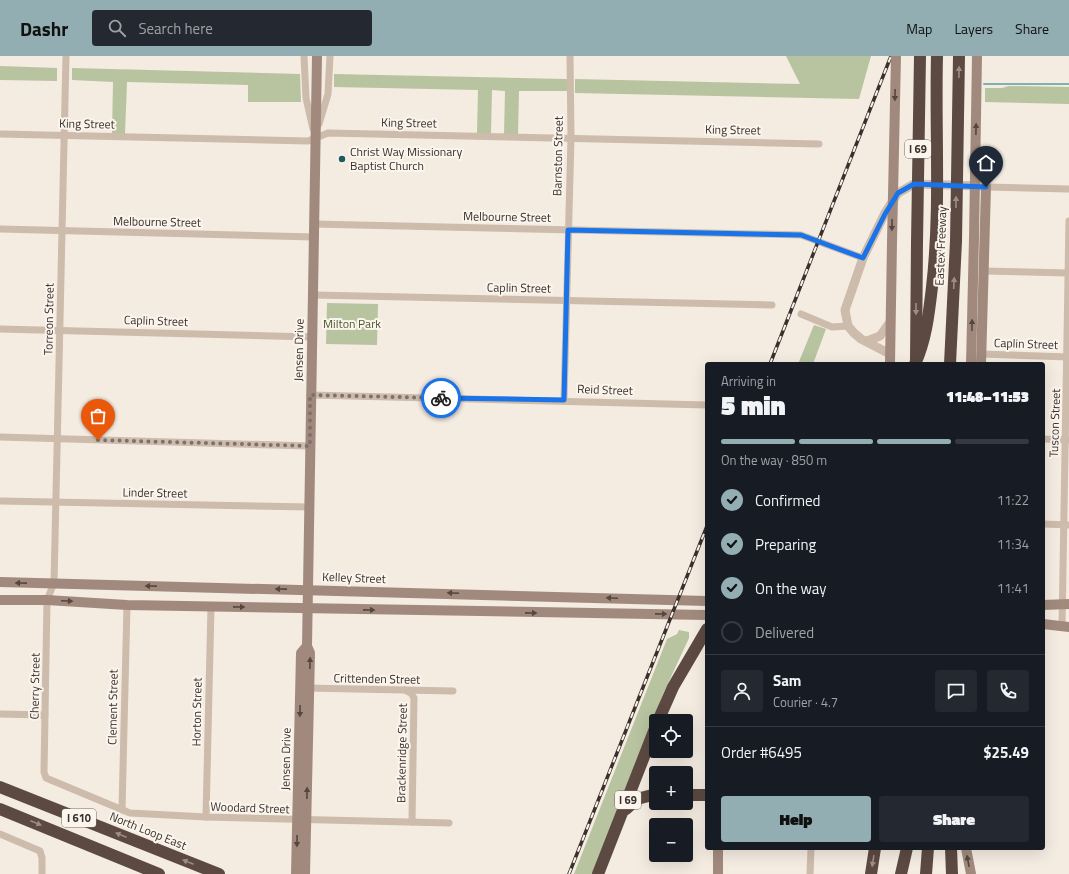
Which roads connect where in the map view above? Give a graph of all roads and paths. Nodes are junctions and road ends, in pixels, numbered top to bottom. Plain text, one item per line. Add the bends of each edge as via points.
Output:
1 (66, 56) edge
2 (304, 56) edge
3 (316, 56) edge
4 (330, 56) edge
5 (570, 56) edge
6 (896, 56) edge
7 (920, 56) edge
8 (937, 56) edge
9 (959, 56) edge
10 (977, 56) edge
11 (0, 134) edge
12 (64, 136) junction
13 (314, 137) junction
14 (571, 138) junction
15 (819, 144) dead end
16 (986, 187) junction
17 (1069, 189) edge
18 (1069, 221) edge
19 (314, 224) junction
20 (0, 229) edge
21 (568, 230) junction
22 (62, 231) junction
23 (314, 237) junction
24 (863, 258) junction
25 (984, 271) junction
26 (1068, 272) edge
27 (313, 295) junction
28 (566, 301) junction
29 (772, 305) dead end
30 (801, 314) dead end
31 (890, 322) junction
32 (848, 326) junction
33 (0, 329) edge
34 (59, 330) junction
35 (312, 337) junction
36 (867, 341) junction
37 (890, 354) junction
38 (1068, 357) edge
39 (981, 359) edge
40 (890, 362) edge
41 (915, 362) edge
42 (916, 362) edge
43 (950, 362) edge
44 (971, 362) edge
45 (310, 395) junction
46 (564, 400) junction
47 (705, 405) edge
48 (0, 437) edge
49 (57, 439) junction
50 (1045, 439) edge
51 (1067, 440) edge
52 (310, 446) junction
53 (0, 501) edge
54 (56, 502) junction
55 (309, 507) junction
56 (1045, 524) edge
57 (1066, 524) edge
58 (0, 582) edge
59 (54, 584) junction
60 (308, 589) junction
61 (0, 600) edge
62 (48, 600) junction
63 (705, 601) edge
64 (1066, 604) edge
65 (127, 605) junction
66 (1045, 605) edge
67 (211, 607) junction
68 (307, 609) junction
69 (705, 615) edge
70 (1045, 624) edge
71 (1066, 626) edge
72 (705, 632) edge
73 (305, 688) junction
74 (405, 690) junction
75 (452, 691) dead end
76 (0, 714) edge
77 (661, 714) edge
78 (45, 715) junction
79 (649, 744) edge
80 (56, 784) joint
81 (0, 787) edge
82 (693, 795) edge
83 (705, 795) edge
84 (649, 796) edge
85 (0, 809) edge
86 (122, 810) junction
87 (623, 813) junction
88 (206, 817) junction
89 (302, 820) junction
90 (412, 822) junction
91 (449, 823) dead end
92 (0, 834) edge
93 (718, 850) edge
94 (811, 850) edge
95 (875, 850) edge
96 (907, 850) edge
97 (908, 850) edge
98 (928, 850) edge
99 (951, 850) edge
100 (966, 850) edge
101 (42, 874) edge
102 (159, 874) edge
103 (219, 874) edge
104 (296, 874) edge
105 (305, 874) edge
106 (598, 874) edge
107 (718, 874) edge
108 (810, 874) edge
109 (871, 874) edge
110 (901, 874) edge
111 (906, 874) edge
112 (926, 874) edge
113 (952, 874) edge
114 (971, 874) edge

1 - 12 street, Torreon Street
2 - 13 street via 306,98
3 - 13 main road, Jensen Drive
4 - 13 street via 328,94
5 - 14 street, Barnston Street
6 -> 31 main road, bridge
7 -> 41 highway, Eastex Freeway / I 69, bridge
8 - 42 highway, bridge via 938,176 935,262 929,317
43 -> 9 highway, Eastex Freeway, bridge via 956,241
44 -> 10 main road, bridge
11 - 12 street, King Street
12 - 13 street, King Street via 308,141
12 - 22 street, Torreon Street
13 - 14 street, King Street via 328,133
13 - 19 main road, Jensen Drive
14 - 15 street, King Street
14 - 21 street, Barnston Street
16 - 17 street
16 - 24 street via 914,184 898,193
16 - 25 main road
18 - 26 street, Tuscon Street
19 - 21 street, Melbourne Street
19 - 23 main road, Jensen Drive
20 - 22 street, Melbourne Street
21 - 24 street, Melbourne Street via 801,235
21 - 28 street, Barnston Street
22 - 23 street, Melbourne Street
22 - 34 street, Torreon Street
23 - 27 main road, Jensen Drive
24 - 32 street via 844,310
25 - 26 street
25 - 39 main road
26 - 38 street, Tuscon Street
27 - 28 street, Caplin Street
27 - 35 main road, Jensen Drive
28 - 29 street, Caplin Street
28 - 46 street, Barnston Street
30 - 32 street via 832,327
31 - 36 street via 880,336
31 - 37 main road
32 - 36 street via 861,339
33 - 34 street, Caplin Street
34 - 35 street, Caplin Street
34 - 49 street, Torreon Street
35 - 45 main road, Jensen Drive
36 - 37 street
37 - 40 main road
38 - 39 street, Caplin Street
38 - 51 street, Tuscon Street
45 - 46 street, Reid Street
45 - 52 main road, Jensen Drive
46 - 47 street, Reid Street
48 - 49 street
49 - 52 street
49 - 54 street, Torreon Street
50 - 51 street
51 - 57 street, Tuscon Street
52 - 55 main road, Jensen Drive
53 - 54 street, Linder Street
54 - 55 street, Linder Street
54 - 59 street, Torreon Street
55 - 60 main road, Jensen Drive
56 - 57 street
57 - 64 street, Tuscon Street
59 -> 58 main road, Kelley Street
60 -> 59 main road, Kelley Street
59 - 62 street, Cherry Street
63 -> 60 main road, Kelley Street
60 - 68 main road, Jensen Drive
61 - 62 main road
62 -> 65 main road
62 - 78 street, Cherry Street
64 - 66 main road
64 - 71 street, Tuscon Street
65 - 67 main road
65 - 86 street, Clement Street
67 -> 68 main road
67 - 88 street, Horton Street
68 -> 69 main road
68 - 73 main road, Jensen Drive via 307,646 310,653
70 - 71 main road
72 - 77 highway via 673,687
73 - 74 street, Crittenden Street
73 - 89 main road, Jensen Drive
74 - 75 street, Crittenden Street
74 - 90 street, Brackenridge Street via 414,698
76 - 78 street
78 - 80 street, Cherry Street via 44,772 46,778
79 - 87 highway, I 69
80 - 86 street, Woodard Street
103 -> 81 highway, North Loop East / I 610
82 - 83 highway
84 - 87 highway via 637,799
85 -> 102 highway, I 610
86 - 88 street, Woodard Street via 130,813
87 - 106 highway, I 69
88 - 89 street, Woodard Street
89 - 90 street, Woodard Street
89 -> 104 main road, Jensen Drive
89 - 105 main road, Jensen Drive
90 - 91 street, Woodard Street
92 - 101 street via 40,851
93 - 107 main road
94 - 108 street
95 -> 109 highway
96 - 110 highway
97 - 111 highway
98 - 112 highway
99 - 113 highway
114 -> 100 main road

